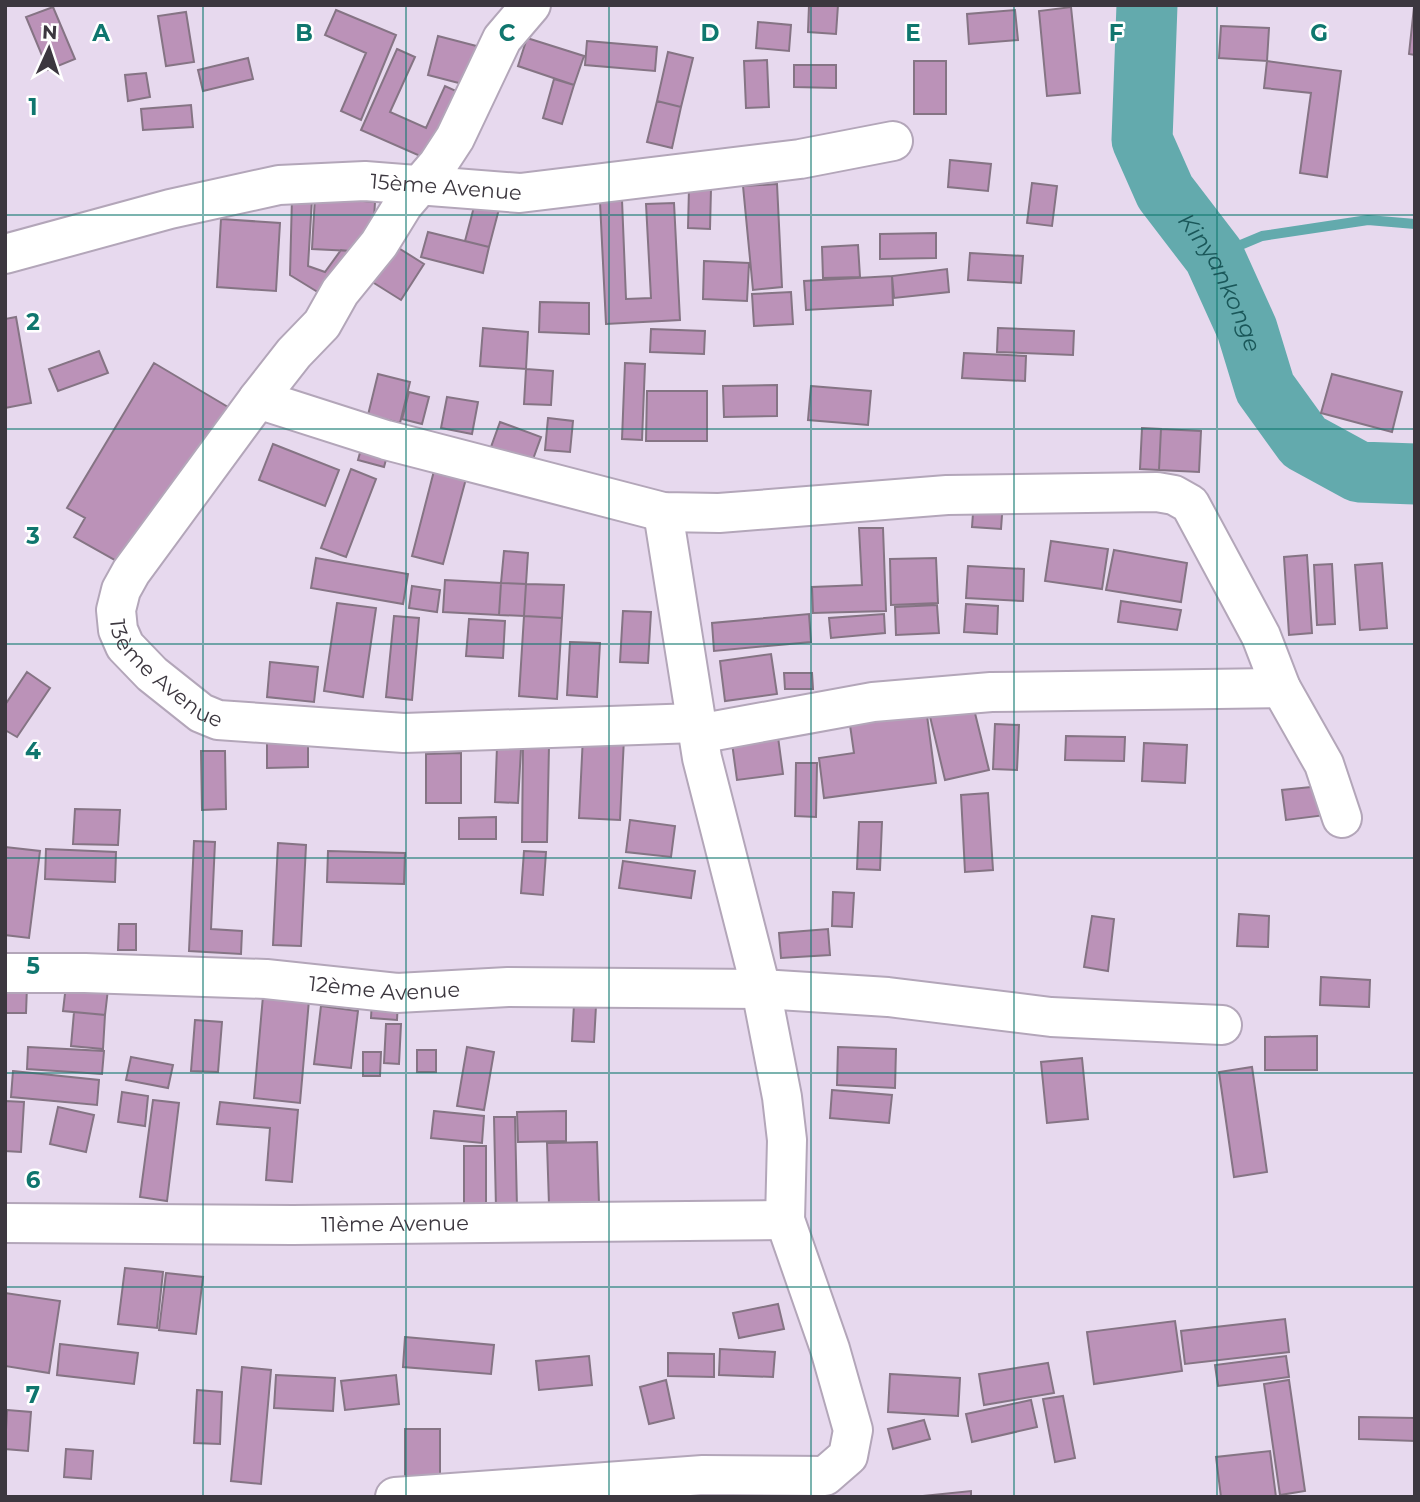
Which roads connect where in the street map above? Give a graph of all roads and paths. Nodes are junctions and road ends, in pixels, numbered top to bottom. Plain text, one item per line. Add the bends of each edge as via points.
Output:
1 (531, 5) edge
2 (892, 141) dead end
3 (421, 183) junction
4 (5, 254) edge
5 (258, 399) junction
6 (663, 512) junction
7 (1281, 688) junction
8 (697, 728) junction
9 (1342, 818) dead end
10 (5, 973) edge
11 (761, 989) junction
12 (1223, 1025) dead end
13 (785, 1220) junction
14 (5, 1223) edge
15 (394, 1497) edge

1 - 3 street, 13ème Avenue via 502,39 455,138
2 - 3 street, 15ème Avenue via 800,159 520,193
3 - 4 street, 15ème Avenue via 365,181 248,189
3 - 5 street, 13ème Avenue via 340,292 322,324
5 - 6 street via 386,440
5 - 8 street, 13ème Avenue via 131,572 116,610 125,646 201,713 218,720 404,733
6 - 7 street via 719,513 947,495 1174,495 1190,505 1261,636
6 - 8 street
7 - 8 street, 13ème Avenue via 991,692 873,702
7 - 9 street via 1324,764
8 - 11 street
10 - 11 street, 12ème Avenue via 267,979 397,993 508,987
11 - 12 street, 12ème Avenue via 888,997 1051,1017
11 - 13 street via 787,1140
13 - 14 street, 11ème Avenue
13 - 15 street via 853,1430 848,1456 825,1476 703,1475

